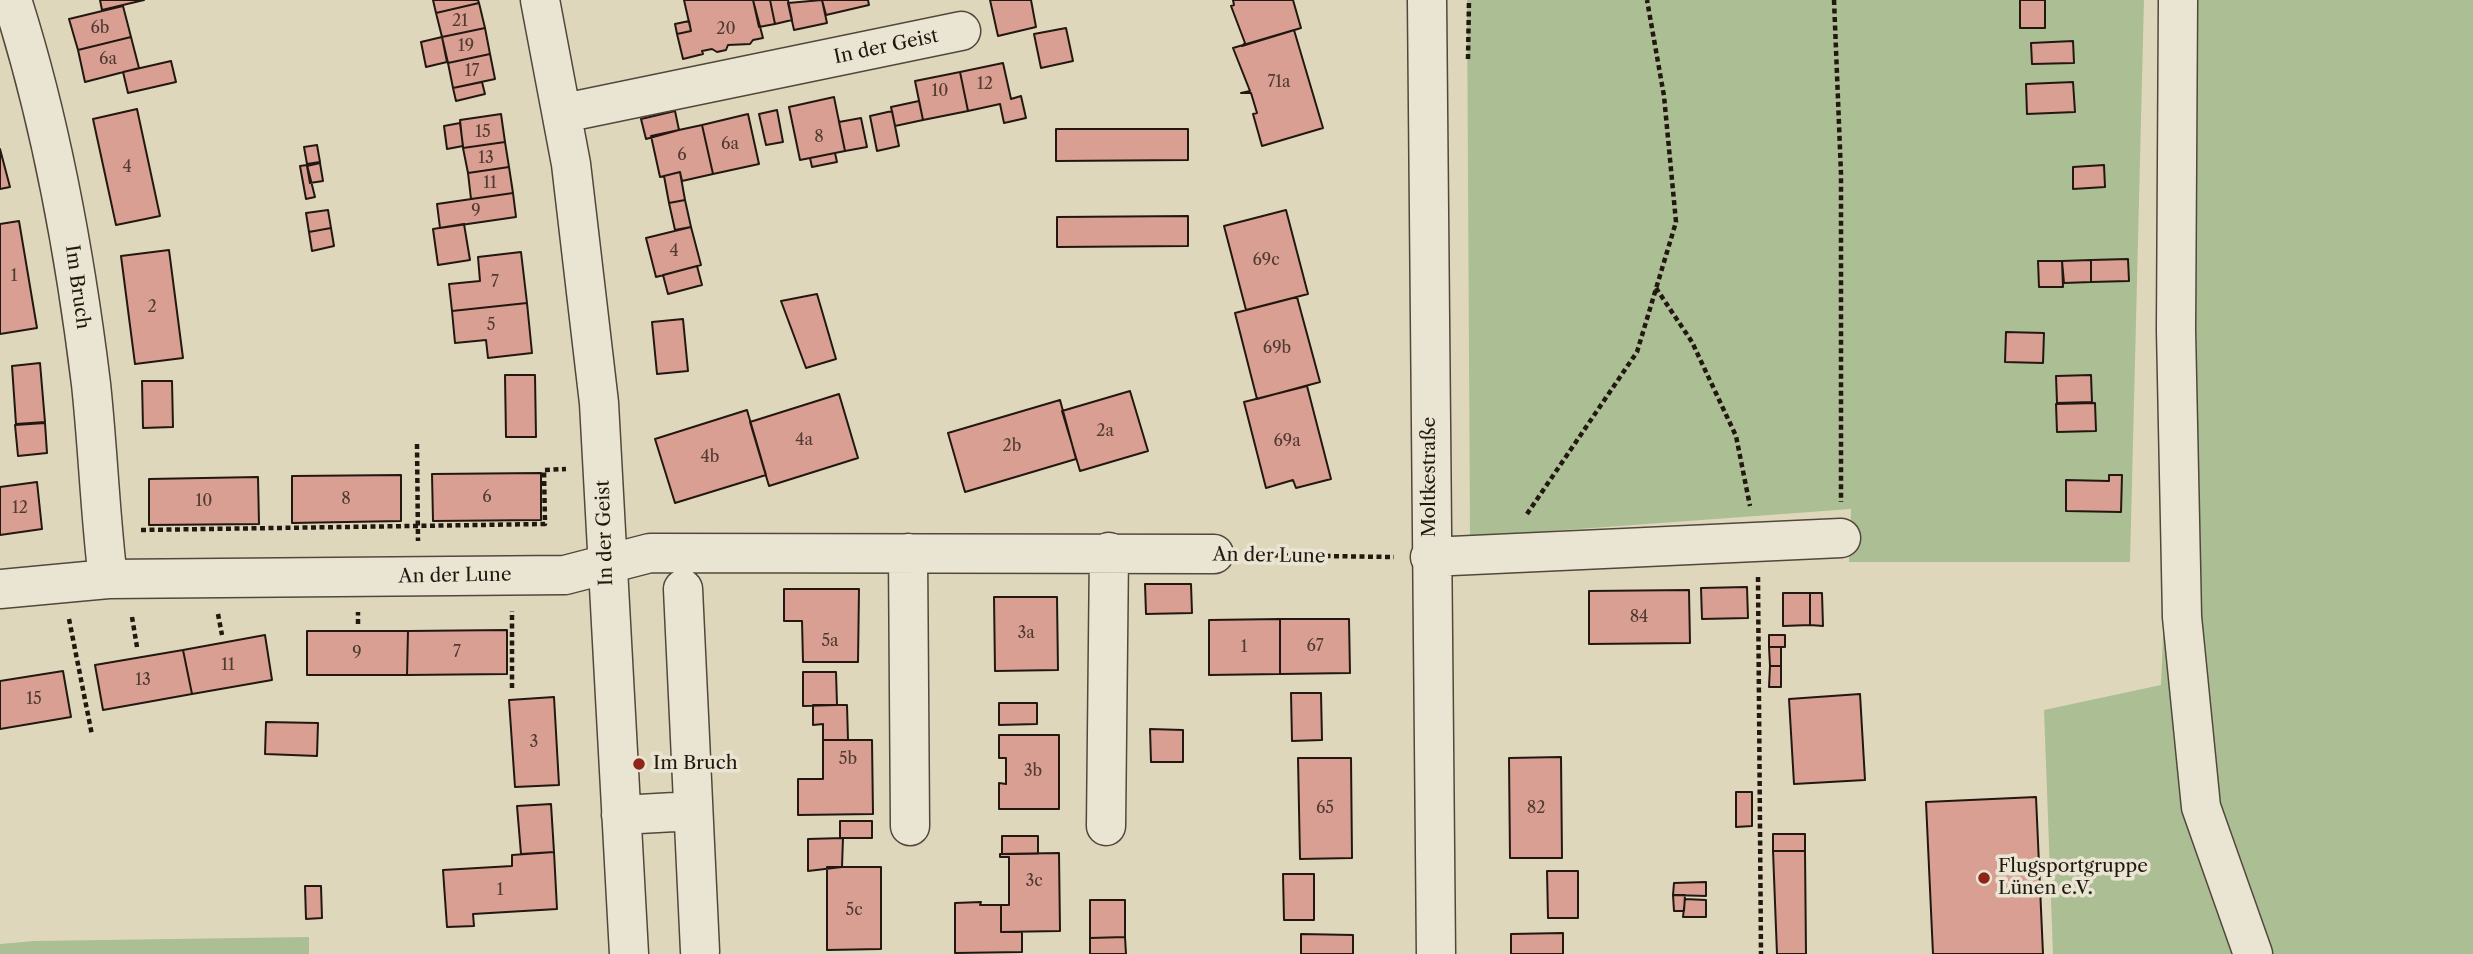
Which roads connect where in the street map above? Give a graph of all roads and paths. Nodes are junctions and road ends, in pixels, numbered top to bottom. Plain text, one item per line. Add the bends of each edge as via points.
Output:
1 (12, 0) edge
2 (540, 0) edge
3 (1427, 0) edge
4 (1647, 0) edge
5 (1834, 0) edge
6 (2178, 0) edge
7 (961, 31) dead end
8 (564, 113) junction
9 (1656, 288) junction
10 (417, 444) dead end
11 (574, 469) dead end
12 (418, 526) junction
13 (103, 530) junction
14 (1841, 538) joint
15 (1758, 542) junction
16 (418, 551) dead end
17 (1109, 552) junction
18 (908, 553) junction
19 (1214, 554) joint
20 (1499, 554) junction
21 (1430, 556) junction
22 (606, 564) junction
23 (108, 579) junction
24 (0, 589) edge
25 (683, 589) dead end
26 (512, 609) dead end
27 (131, 613) dead end
28 (68, 616) dead end
29 (137, 647) dead end
30 (512, 688) dead end
31 (92, 735) dead end
32 (693, 810) junction
33 (621, 815) junction
34 (910, 826) dead end
35 (1106, 826) dead end
36 (700, 950) dead end
37 (629, 954) edge
38 (1436, 954) edge
39 (1760, 954) edge
40 (2253, 954) edge

1 - 13 street, Im Bruch via 51,142 73,256 91,386
2 - 8 street, In der Geist
3 - 21 street, Moltkestraße
4 - 9 path via 1664,96 1676,222
5 - 14 path via 1841,174
6 - 40 street via 2176,330 2182,617 2201,807
7 - 8 street, In der Geist
8 - 22 street, In der Geist via 599,403
9 - 15 path via 1692,342 1736,436
9 - 20 path via 1637,352
10 - 12 path
11 - 12 path via 544,470 545,524
12 - 13 path
12 - 16 path
13 - 23 street, Im Bruch
14 - 15 street
15 - 20 street
15 - 39 path
17 - 18 street, An der Lune
17 - 19 street, An der Lune
17 - 35 street
18 - 22 street, An der Lune via 650,553
18 - 34 street
19 - 21 path, An der Lune
20 - 21 street
21 - 38 street, Moltkestraße
22 - 23 street, An der Lune via 565,575
22 - 33 street, In der Geist
23 - 24 street, An der Lune
25 - 32 street
26 - 30 path
27 - 29 path
28 - 31 path
32 - 33 street
32 - 36 street
33 - 37 street, In der Geist

